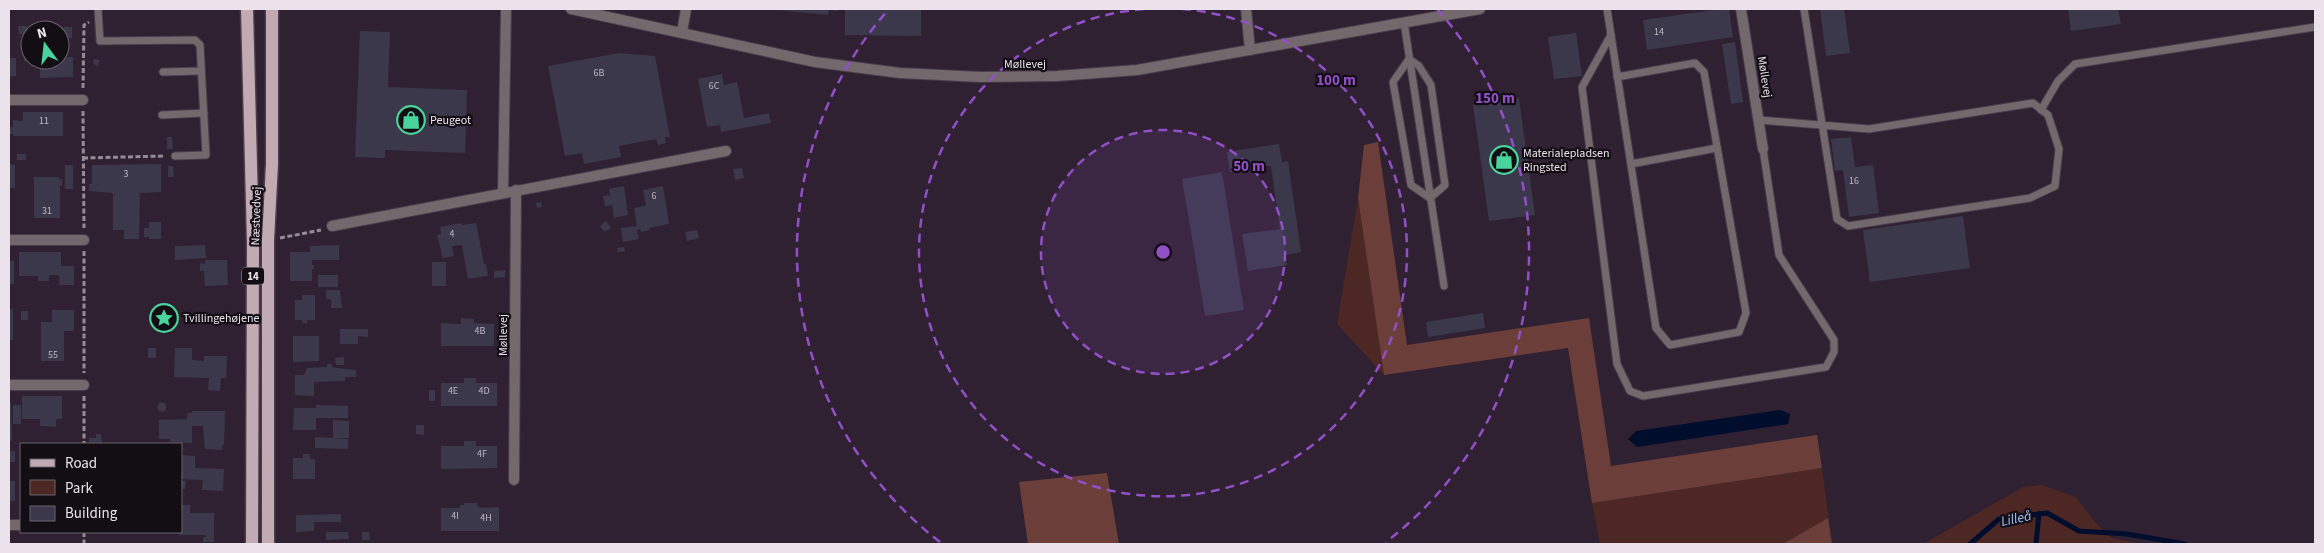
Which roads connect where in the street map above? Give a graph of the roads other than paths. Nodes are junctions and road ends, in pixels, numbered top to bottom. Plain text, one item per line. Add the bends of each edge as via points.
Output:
1 (98, 9) edge
2 (247, 9) edge
3 (272, 9) edge
4 (506, 9) edge
5 (571, 9) edge
6 (686, 9) edge
7 (1246, 9) edge
8 (1480, 9) edge
9 (1607, 9) edge
10 (1741, 9) edge
11 (1804, 9) edge
12 (1404, 22) junction
13 (2315, 27) edge
14 (682, 32) junction
15 (1611, 35) junction
16 (1250, 50) junction
17 (1409, 59) junction
18 (201, 71) junction
19 (163, 72) dead end
20 (1617, 77) junction
21 (9, 100) edge
22 (83, 100) dead end
23 (2041, 110) junction
24 (204, 114) junction
25 (162, 115) dead end
26 (1759, 120) junction
27 (1823, 126) junction
28 (1717, 148) junction
29 (1763, 149) joint
30 (726, 151) dead end
31 (175, 156) road end
32 (1631, 164) junction
33 (516, 190) junction
34 (503, 193) junction
35 (1430, 198) junction
36 (332, 226) road end
37 (9, 240) edge
38 (84, 240) dead end
39 (1444, 286) dead end
40 (9, 385) edge
41 (84, 385) dead end
42 (514, 480) dead end
43 (252, 544) edge
44 (268, 544) edge

1 - 18 lane via 100,41 195,40 200,45
2 - 43 main road, Næstvedvej / 14 via 253,243
3 - 44 main road, Næstvedvej / 14
4 - 34 street
5 - 14 street, Møllevej
6 - 14 street
7 - 16 street
8 - 12 street, Møllevej
9 - 15 lane
10 - 26 street, Møllevej
11 - 27 lane
12 - 16 street, Møllevej
12 - 17 lane
13 - 23 lane via 2076,64 2058,81
14 - 16 street, Møllevej via 815,62 900,73 981,77 1137,70
15 - 20 lane
15 - 29 lane via 1582,87 1617,364 1630,391 1642,396 1826,367 1834,352 1834,340 1778,255
17 - 35 lane
17 - 35 lane via 1419,66 1431,85 1445,185
17 - 35 lane via 1393,82 1397,111 1411,185
18 - 19 lane
18 - 24 lane
20 - 28 lane via 1695,63 1704,72
20 - 32 lane
21 - 22 street
23 - 27 lane via 2033,103 1869,129
23 - 27 lane via 2048,115 2059,149 2055,186 2030,198 1848,226 1837,220
24 - 25 lane
24 - 31 lane via 206,155
26 - 27 lane
26 - 29 street, Møllevej
28 - 32 lane
28 - 32 lane via 1746,313 1738,332 1670,345 1656,328
30 - 33 street
33 - 34 street
33 - 42 street, Møllevej
34 - 36 street
35 - 39 lane
37 - 38 street
40 - 41 street

